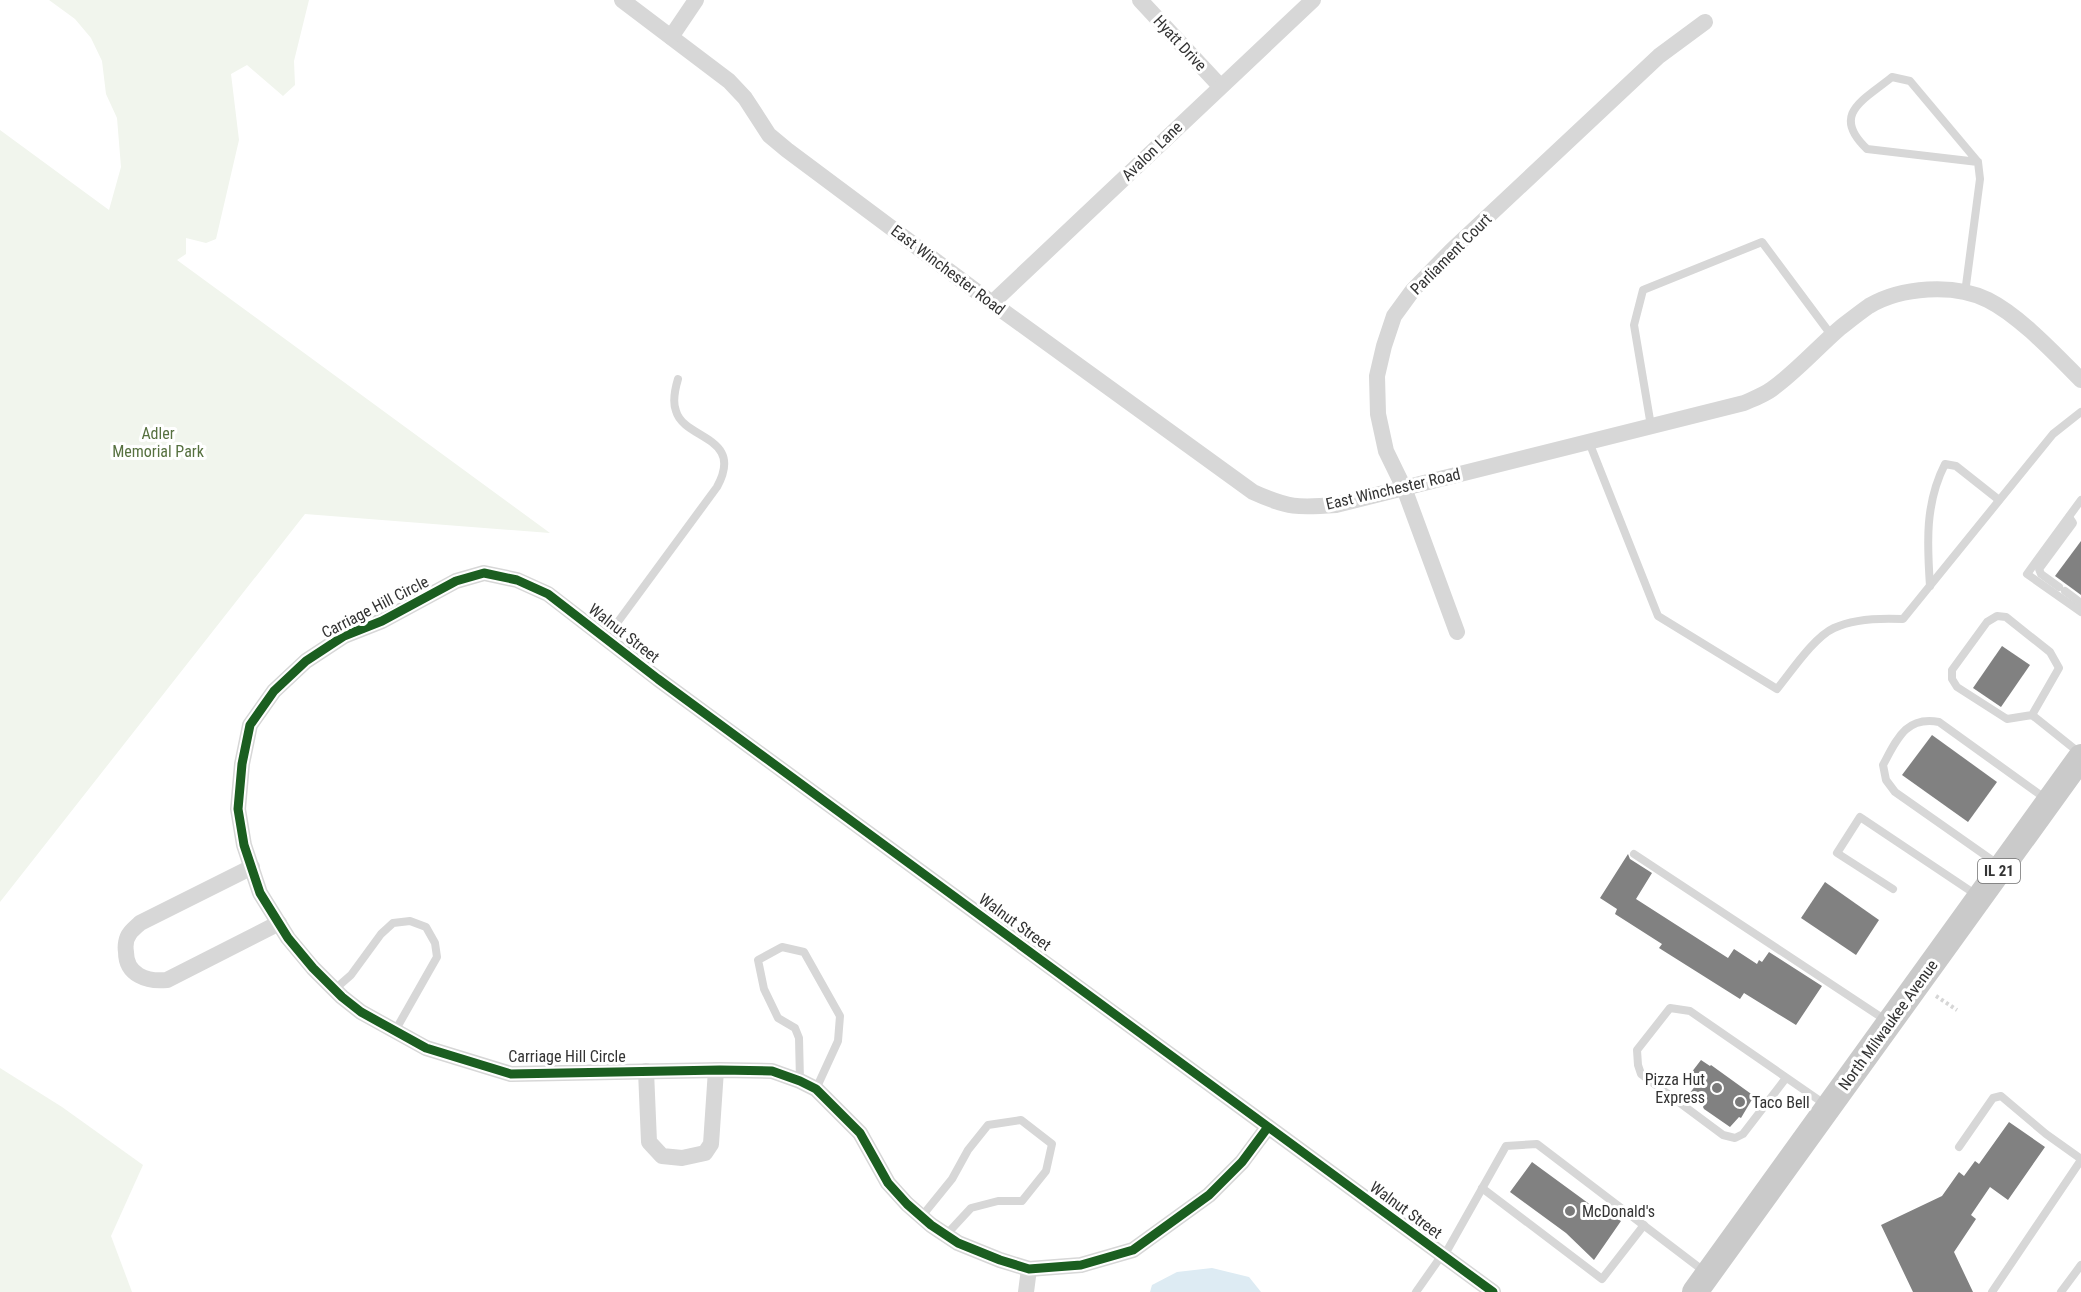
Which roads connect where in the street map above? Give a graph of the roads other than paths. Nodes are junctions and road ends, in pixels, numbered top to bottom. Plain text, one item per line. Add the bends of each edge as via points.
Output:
1 (622, 0) edge
2 (696, 0) edge
3 (1140, 0) edge
4 (1313, 0) edge
5 (1705, 22) dead end
6 (671, 37) junction
7 (1220, 86) junction
8 (1978, 162) junction
9 (1965, 293) junction
10 (992, 303) junction
11 (1832, 336) junction
12 (678, 379) dead end
13 (2081, 380) edge
14 (2081, 412) edge
15 (1651, 426) junction
16 (1589, 442) junction
17 (1404, 488) junction
18 (1999, 500) junction
19 (2081, 500) edge
20 (2068, 517) junction
21 (517, 580) joint
22 (1930, 586) junction
23 (2081, 603) edge
24 (2081, 612) edge
25 (1457, 632) dead end
26 (606, 638) junction
27 (2032, 715) junction
28 (2081, 756) edge
29 (2049, 801) junction
30 (1634, 854) dead end
31 (252, 867) junction
32 (2002, 867) junction
33 (1893, 889) dead end
34 (1980, 897) junction
35 (279, 923) junction
36 (335, 989) junction
37 (1890, 1023) junction
38 (395, 1031) junction
39 (716, 1070) junction
40 (646, 1071) junction
41 (1786, 1078) junction
42 (800, 1081) junction
43 (816, 1089) junction
44 (1828, 1107) junction
45 (1268, 1127) junction
46 (1959, 1146) dead end
47 (2081, 1159) edge
48 (1482, 1188) junction
49 (922, 1216) junction
50 (1644, 1225) junction
51 (946, 1235) junction
52 (1443, 1255) junction
53 (2081, 1265) edge
54 (1029, 1269) junction
55 (1701, 1283) edge
56 (1026, 1292) edge
57 (1416, 1292) edge
58 (1493, 1292) edge
59 (1992, 1292) edge
60 (2061, 1292) edge

1 - 6 street, East Winchester Road
2 - 6 street
3 - 7 street, Hyatt Drive
4 - 7 street, Avalon Lane
5 - 17 street, Parliament Court via 1659,56 1452,250 1394,316 1377,376 1378,414 1386,451
6 - 10 street, East Winchester Road via 729,81 769,135 787,150
7 - 10 street, Avalon Lane
8 - 8 lane via 1910,81 1892,77 1855,107 1849,120 1854,136 1867,149
8 - 9 lane via 1980,179
9 - 11 street, East Winchester Road via 1925,290 1897,295 1871,306
9 - 13 street, East Winchester Road via 1987,299 2011,315
10 - 17 street, East Winchester Road via 1253,492 1277,503 1301,508 1336,505
11 - 15 street, East Winchester Road via 1770,391 1744,404
11 - 15 lane via 1762,242 1643,290 1634,325
12 - 26 lane via 674,393 676,413 713,443 725,463 724,474
14 - 18 lane via 2053,434
15 - 16 street, East Winchester Road
16 - 17 street, East Winchester Road
16 - 22 lane via 1658,616 1777,689 1810,647 1833,628 1878,618 1903,619
17 - 25 street, Parliament Court
18 - 22 lane
18 - 22 lane via 1956,466 1945,464 1936,481 1927,534
19 - 20 lane
20 - 23 lane via 2073,524 2039,569 2040,574
20 - 24 lane via 2027,574
21 - 26 street, Walnut Street via 548,594
21 - 31 street, Carriage Hill Circle via 484,573 456,581 382,621 344,636 306,661 274,691 250,725 242,764 238,809
26 - 45 street, Walnut Street
27 - 27 lane via 2059,668 2050,652 2006,617 1997,616 1987,622 1952,670 1952,679 1957,687 2007,719
27 - 28 lane
28 - 29 main road, North Milwaukee Avenue / IL 21
29 - 32 main road, North Milwaukee Avenue / IL 21
29 - 32 lane via 1939,723 1926,720 1903,732 1883,765 1894,792
30 - 37 lane
31 - 35 street, Carriage Hill Circle via 260,893
31 - 35 street via 140,923 129,933 125,946 131,970 154,981 166,980
32 - 34 main road, North Milwaukee Avenue / IL 21
33 - 34 lane via 1837,853 1860,817
34 - 37 main road, North Milwaukee Avenue / IL 21
35 - 36 street, Carriage Hill Circle via 312,968
36 - 38 street, Carriage Hill Circle via 361,1012
36 - 38 lane via 393,922 410,921 426,927 437,957
37 - 44 main road, North Milwaukee Avenue / IL 21
38 - 40 street, Carriage Hill Circle via 426,1048 511,1074
39 - 40 street, Carriage Hill Circle
39 - 40 street via 711,1144 705,1153 682,1158 662,1156 649,1142
39 - 42 street, Carriage Hill Circle via 772,1071
41 - 41 lane via 1736,1138 1722,1135 1641,1074 1636,1050 1670,1008 1690,1011
41 - 44 lane
42 - 43 street, Carriage Hill Circle
42 - 43 lane via 799,1038 795,1028 778,1018 764,989 758,960 782,947 804,952 840,1016 838,1041
43 - 49 street, Carriage Hill Circle via 860,1133 888,1183
44 - 55 main road, North Milwaukee Avenue / IL 21
45 - 52 street, Walnut Street
45 - 54 street, Carriage Hill Circle via 1242,1162 1209,1195 1133,1250 1081,1265
46 - 47 lane via 1994,1098 2001,1096
47 - 59 lane
48 - 50 lane via 1506,1146 1537,1144
48 - 50 lane via 1602,1279
48 - 52 lane
49 - 51 street, Carriage Hill Circle
49 - 51 lane via 988,1125 1021,1120 1052,1144 1046,1172 1022,1201 999,1201 971,1208
50 - 55 lane
51 - 54 street, Carriage Hill Circle
52 - 57 lane
52 - 58 street, Walnut Street
53 - 60 lane
54 - 56 street

